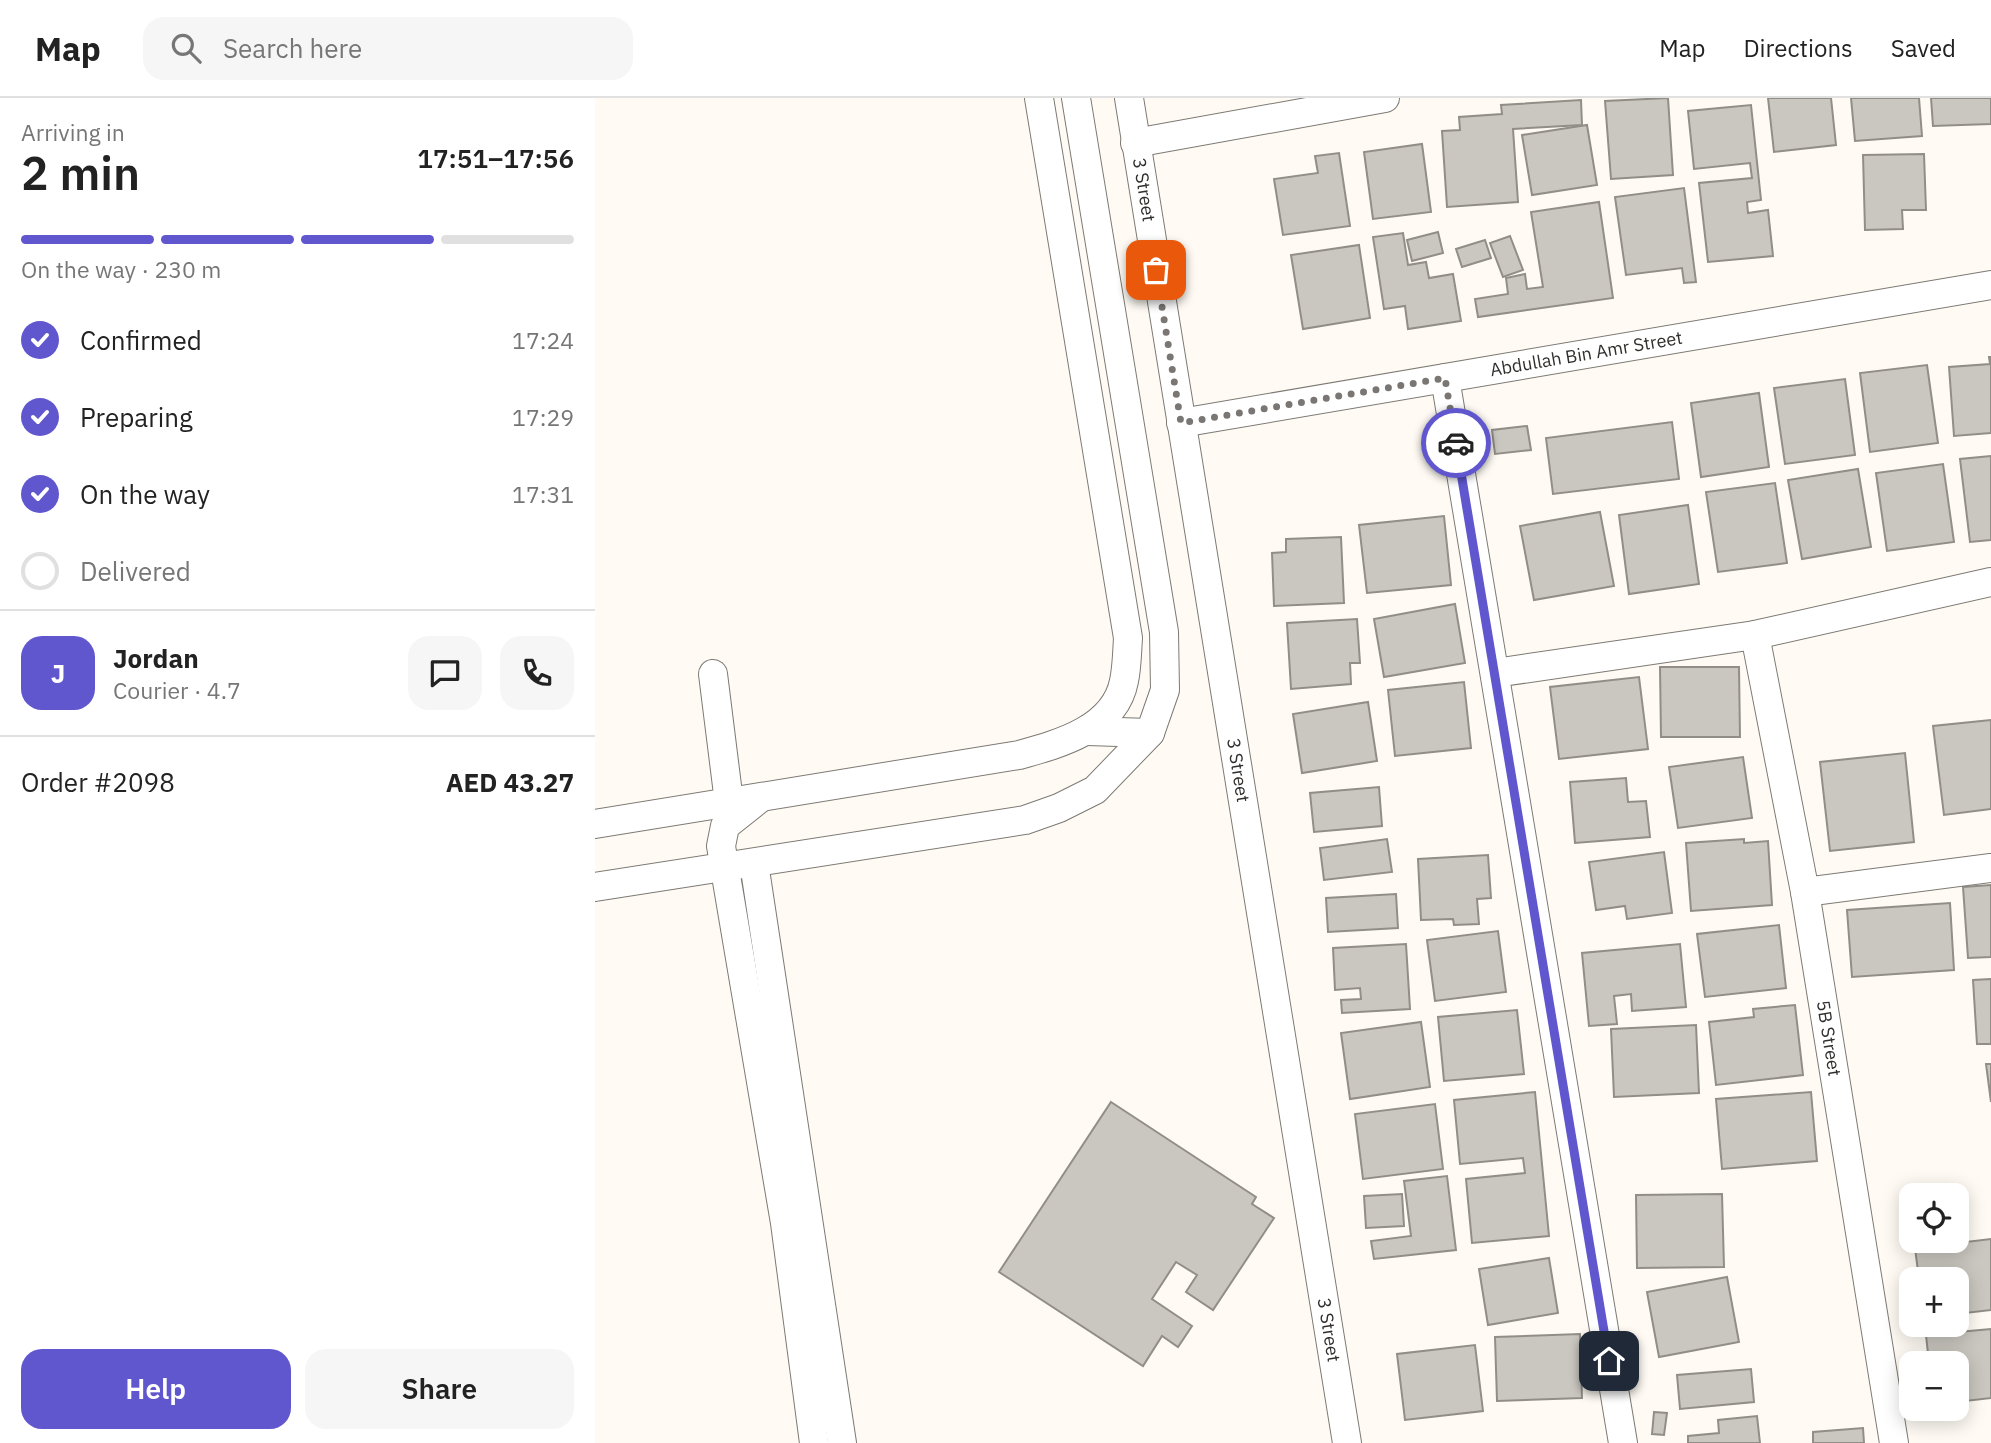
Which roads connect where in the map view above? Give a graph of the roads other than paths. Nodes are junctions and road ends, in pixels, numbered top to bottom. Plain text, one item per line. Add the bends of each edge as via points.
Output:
1 (1038, 98) edge
2 (1076, 98) edge
3 (1129, 98) edge
4 (1385, 98) edge
5 (1135, 143) junction
6 (1991, 285) edge
7 (1445, 378) junction
8 (1181, 423) junction
9 (1991, 582) edge
10 (1755, 635) junction
11 (1495, 673) junction
12 (713, 674) dead end
13 (1087, 731) junction
14 (1150, 733) junction
15 (761, 797) junction
16 (729, 802) junction
17 (595, 824) edge
18 (754, 863) junction
19 (723, 867) junction
20 (1991, 868) edge
21 (608, 885) edge
22 (1805, 892) junction
23 (595, 899) edge
24 (814, 1443) edge
25 (842, 1443) edge
26 (1347, 1443) edge
27 (1623, 1443) edge
28 (1894, 1443) edge

1 - 13 street via 1128,638 1124,683 1111,707
2 - 14 street via 1164,632 1165,690
3 - 5 street, 3 Street
4 - 5 street
5 - 8 street, 3 Street
6 - 7 street, Abdullah Bin Amr Street
7 - 8 street, Abdullah Bin Amr Street
7 - 11 street
8 - 26 street, 3 Street
9 - 10 street
10 - 11 street
10 - 22 street, 5B Street
11 - 27 street
12 - 16 street
13 - 14 street
13 - 15 street via 1061,744 1019,755
14 - 18 street via 1095,790 1025,820
15 - 16 street
15 - 19 street via 725,826
16 - 17 street
18 - 19 street
18 - 25 street
19 - 21 street
19 - 24 street via 785,1223
20 - 22 street
21 - 23 street
22 - 28 street, 5B Street

